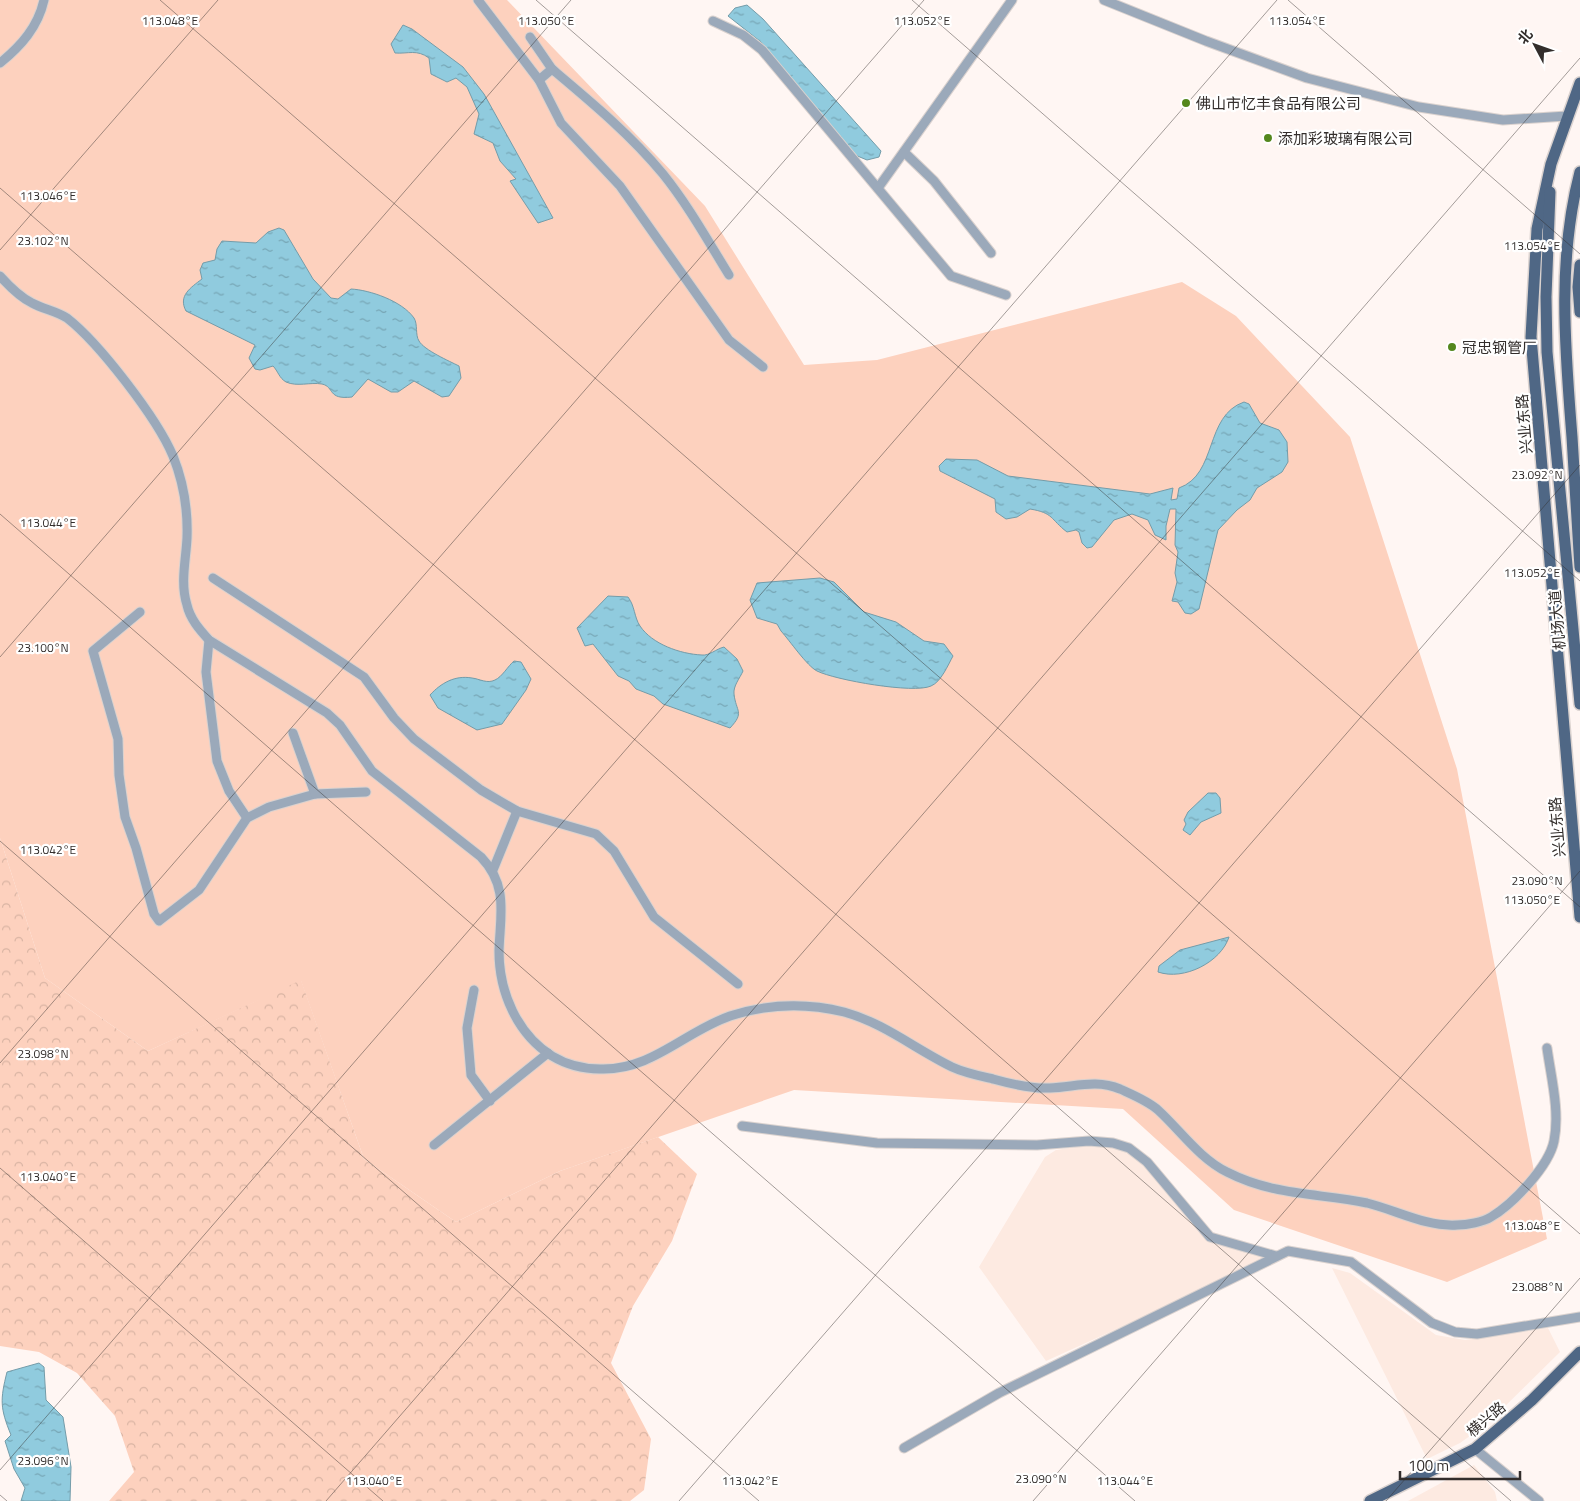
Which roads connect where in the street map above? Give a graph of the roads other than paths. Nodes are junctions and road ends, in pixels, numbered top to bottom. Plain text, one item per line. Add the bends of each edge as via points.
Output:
1 (44, 0) edge
2 (478, 0) edge
3 (1012, 0) edge
4 (1104, 0) edge
5 (1119, 3) edge
6 (713, 21) dead end
7 (530, 37) dead end
8 (0, 63) edge
9 (552, 69) junction
10 (539, 80) junction
11 (1580, 83) edge
12 (1568, 116) junction
13 (904, 152) junction
14 (1551, 164) junction
15 (1580, 172) edge
16 (878, 188) junction
17 (990, 252) dead end
18 (1580, 265) edge
19 (729, 275) dead end
20 (0, 276) edge
21 (1006, 295) dead end
22 (1580, 312) edge
23 (763, 367) dead end
24 (1580, 567) edge
25 (213, 578) dead end
26 (140, 612) dead end
27 (209, 640) junction
28 (1580, 704) edge
29 (293, 733) dead end
30 (366, 792) dead end
31 (315, 794) junction
32 (517, 810) junction
33 (247, 818) junction
34 (493, 870) junction
35 (1580, 917) edge
36 (738, 984) dead end
37 (474, 990) dead end
38 (1547, 1048) dead end
39 (548, 1053) junction
40 (490, 1101) junction
41 (742, 1126) dead end
42 (434, 1145) dead end
43 (1276, 1256) junction
44 (1580, 1317) edge
45 (1580, 1352) edge
46 (904, 1448) dead end
47 (1474, 1449) junction
48 (1370, 1501) edge
49 (1539, 1501) edge

1 - 8 street via 29,34 19,48
2 - 10 street
3 - 13 street
4 - 5 street
5 - 12 street via 1206,41 1306,78 1419,107 1503,120
6 - 16 street via 743,35 762,50
7 - 9 street
9 - 10 street
9 - 19 street via 596,106 662,173 690,211
10 - 23 street via 561,123 620,186 730,340
11 - 12 main road, 兴业东路
12 - 14 main road, 兴业东路
13 - 16 street
13 - 17 street via 934,181
14 - 28 main road, 机场大道 via 1547,352
14 - 35 main road, 兴业东路 via 1537,229 1531,337
15 - 24 main road via 1570,209 1564,280 1565,361
16 - 21 street via 951,276
18 - 22 main road
20 - 27 street via 32,303 66,318 124,380 155,423 173,456 185,502 183,570 187,606 196,625
25 - 32 street via 364,677 414,739 481,790
26 - 33 street via 94,651 118,739 125,818 154,914 159,921 199,890
27 - 33 street via 206,672 217,761 229,791
27 - 34 street via 328,713 372,770
29 - 31 street
30 - 31 street
31 - 33 street via 268,806
32 - 34 street
32 - 36 street via 596,834 614,851 654,917
34 - 39 street via 501,897 499,955 509,1007 517,1021
37 - 40 street via 467,1028 471,1075
38 - 39 street via 1555,1133 1544,1165 1489,1219 1457,1225 1435,1224 1366,1203 1282,1192 1226,1172 1205,1157 1155,1107 1116,1088 1088,1083 1047,1088 1009,1083 956,1069 884,1027 845,1013 806,1006 761,1008 728,1016 656,1057 618,1070 568,1065
39 - 40 street
40 - 42 street
41 - 43 street via 877,1143 1113,1143 1129,1148 1147,1162 1210,1237
43 - 44 street via 1288,1251 1350,1262 1432,1323 1455,1332 1477,1334
43 - 46 street via 999,1393
45 - 47 main road, 横兴路 via 1532,1400
47 - 48 main road, 横兴路
47 - 49 street

